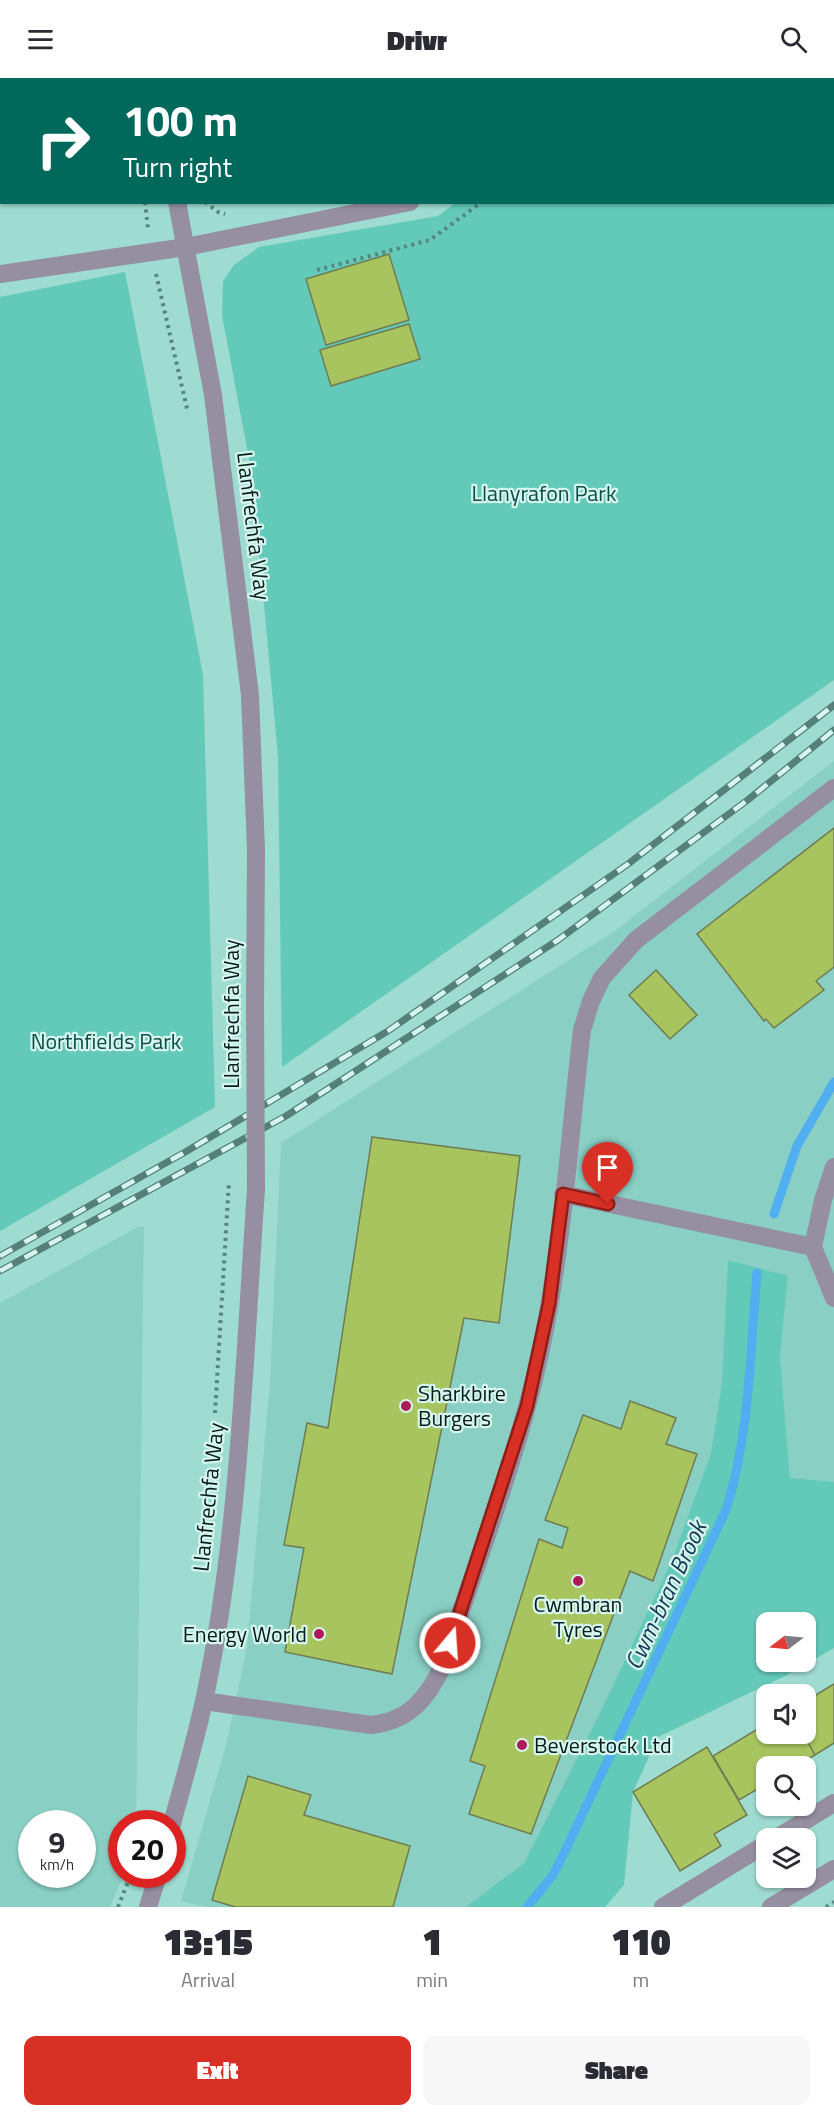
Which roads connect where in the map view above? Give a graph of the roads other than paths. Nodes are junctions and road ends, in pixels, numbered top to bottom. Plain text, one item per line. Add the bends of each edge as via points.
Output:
1 (177, 204) edge
2 (400, 204) edge
3 (186, 247) junction
4 (0, 274) edge
5 (834, 788) edge
6 (834, 1167) edge
7 (563, 1194) junction
8 (813, 1247) junction
9 (834, 1298) edge
10 (204, 1701) junction
11 (834, 1803) edge
12 (176, 1810) edge
13 (793, 1828) edge
14 (756, 1850) edge
15 (834, 1869) edge
16 (154, 1888) edge
17 (148, 1907) edge
18 (663, 1907) edge
19 (771, 1907) edge

1 - 3 street, Llanfrechfa Way
2 - 3 street
3 - 4 street
3 - 10 street, Llanfrechfa Way, bridge via 218,430 250,695 256,850 256,1189 237,1458 224,1583
5 - 7 street via 636,940 602,978 582,1030
6 - 8 street
7 - 8 street
7 - 10 street via 549,1304 527,1406 443,1665 428,1694 407,1714 371,1725
8 - 9 street
10 - 12 street, Llanfrechfa Way
11 - 13 street
14 - 18 street
15 - 19 street
16 - 17 street

